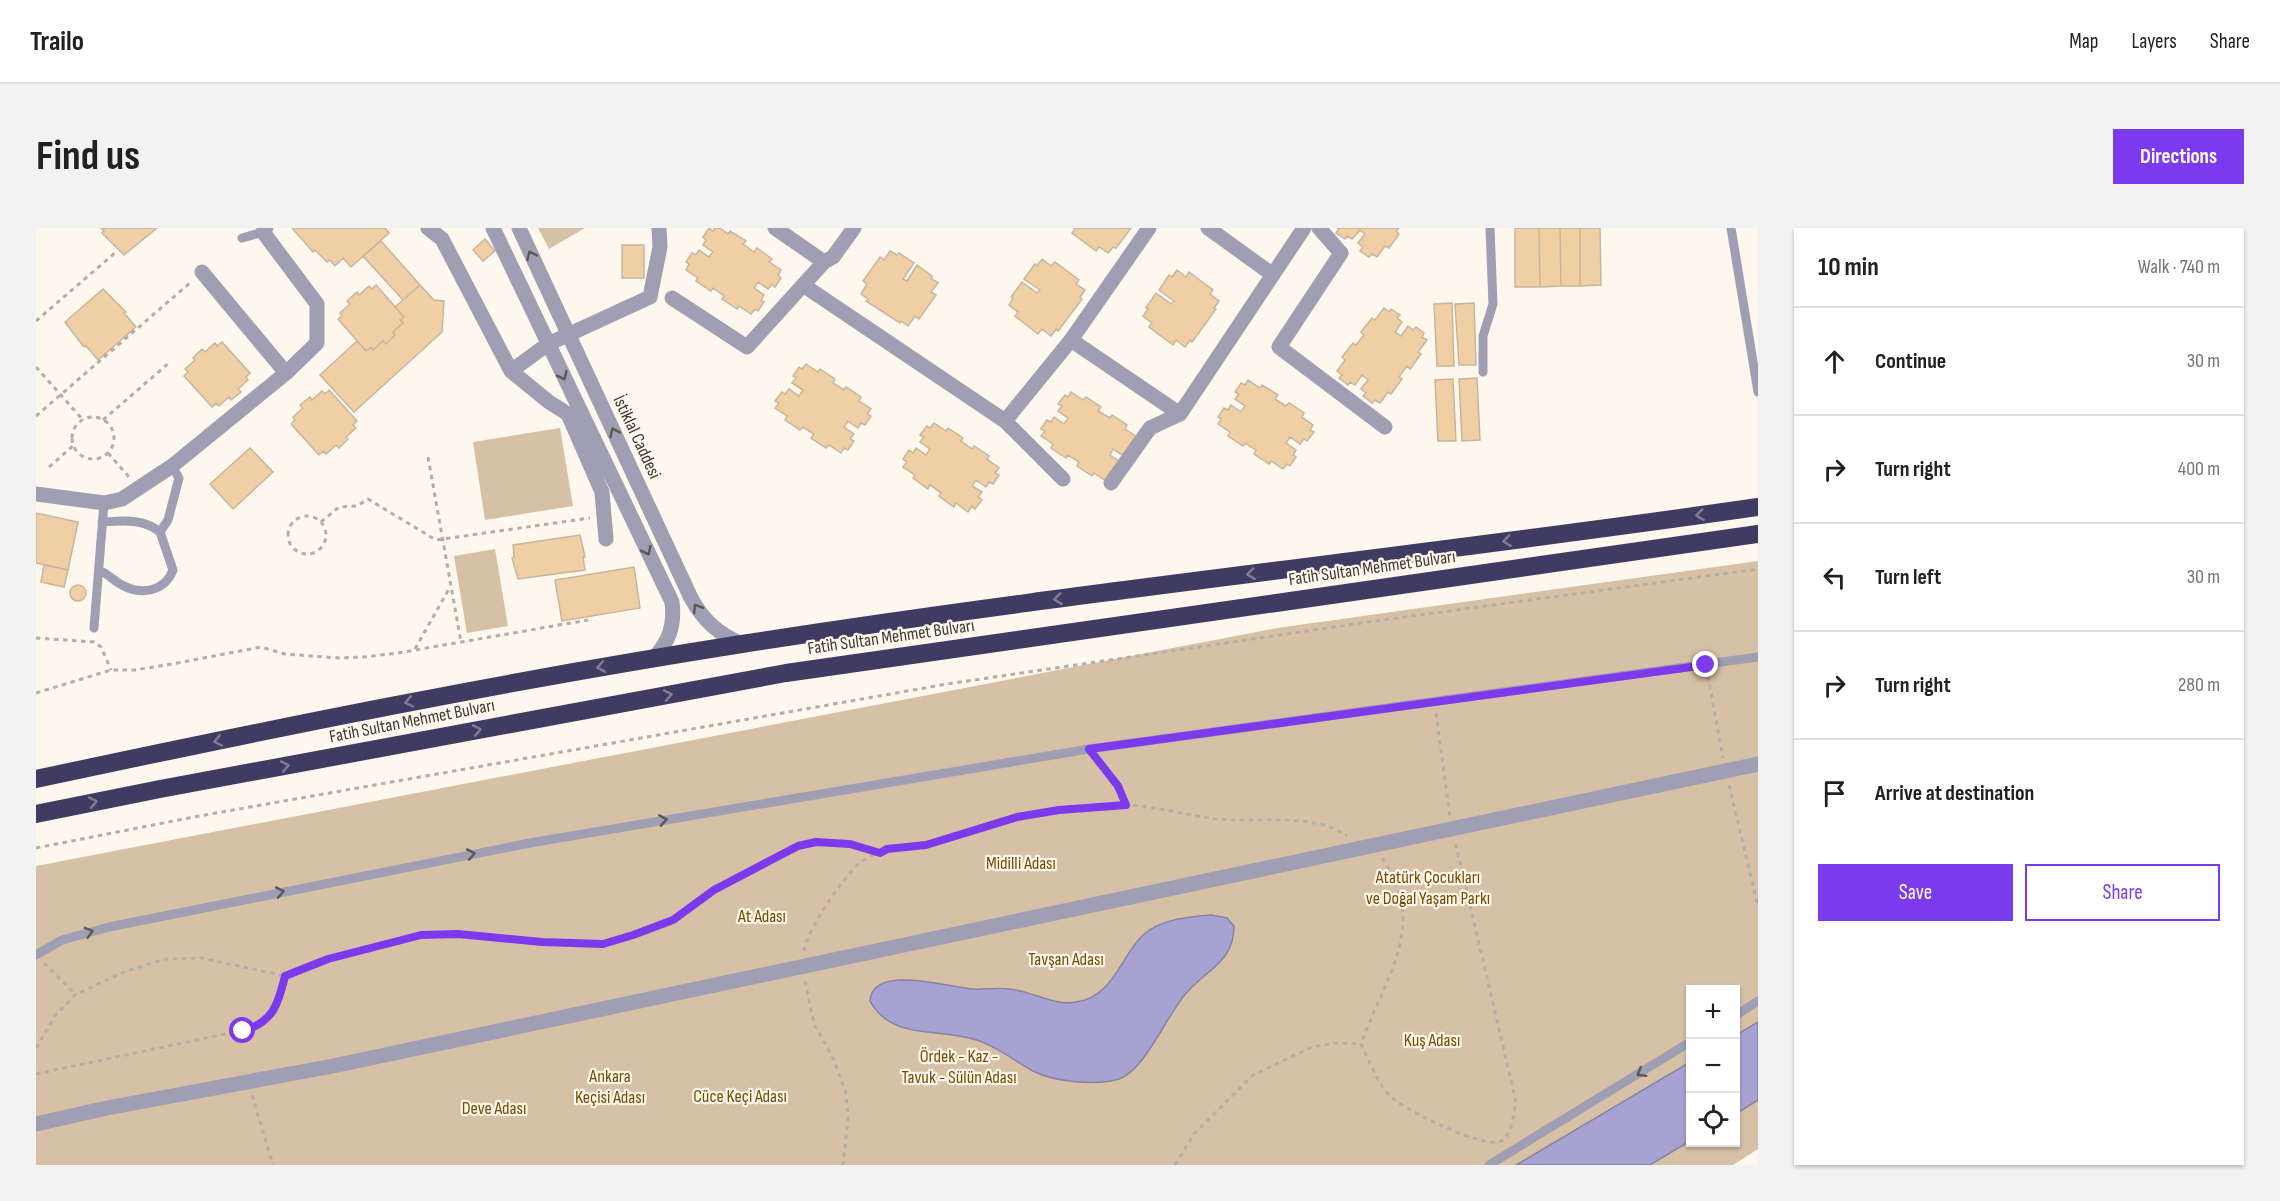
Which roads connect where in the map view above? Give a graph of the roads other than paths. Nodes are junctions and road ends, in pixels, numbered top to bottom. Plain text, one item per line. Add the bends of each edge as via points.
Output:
1 (428, 228) edge
2 (493, 228) edge
3 (519, 228) edge
4 (659, 228) edge
5 (775, 228) edge
6 (854, 228) edge
7 (1149, 228) edge
8 (1208, 228) edge
9 (1304, 228) edge
10 (1319, 228) edge
11 (1490, 228) edge
12 (1731, 228) edge
13 (264, 230) edge
14 (242, 238) dead end
15 (824, 262) junction
16 (202, 272) road end
17 (1273, 275) junction
18 (803, 285) junction
19 (672, 298) dead end
20 (569, 336) junction
21 (1071, 340) junction
22 (548, 344) junction
23 (511, 371) junction
24 (1483, 372) dead end
25 (286, 373) junction
26 (1758, 392) edge
27 (1180, 414) junction
28 (1005, 421) junction
29 (1385, 427) dead end
30 (172, 466) junction
31 (1063, 479) dead end
32 (1111, 483) dead end
33 (36, 494) edge
34 (104, 503) junction
35 (1758, 507) edge
36 (102, 522) junction
37 (160, 532) junction
38 (1758, 534) edge
39 (606, 539) dead end
40 (99, 570) junction
41 (94, 628) dead end
42 (742, 644) junction
43 (1758, 657) edge
44 (654, 658) junction
45 (1758, 764) edge
46 (36, 779) edge
47 (36, 814) edge
48 (36, 955) edge
49 (1758, 1001) edge
50 (1740, 1012) edge
51 (1686, 1044) edge
52 (36, 1124) edge
53 (1489, 1165) edge

1 - 23 street via 442,239
2 - 22 street
20 -> 3 street, İstiklal Caddesi
4 - 20 street via 660,247 650,297
5 - 15 street
6 - 15 street via 833,257
7 - 21 street
8 - 17 street
9 - 17 street
10 - 29 street via 1341,253 1279,346
11 - 24 lane via 1493,304 1483,336
12 - 26 lane
13 - 14 lane
13 - 25 street via 317,304 317,343
15 - 18 street
16 - 25 street
17 - 27 street
18 - 19 street via 747,347
18 - 28 street
20 - 22 street
42 -> 20 street, İstiklal Caddesi via 717,631 699,613
21 - 27 street
21 - 28 street
22 - 23 street
22 -> 44 street via 672,602 674,615 668,642
23 - 39 street via 568,414 602,492
25 - 30 street
27 - 32 street via 1150,428
28 - 31 street
30 - 34 street via 122,500
30 - 37 lane via 179,478 168,520
33 - 34 street
34 - 36 lane
35 -> 42 highway, Fatih Sultan Mehmet Bulvarı via 927,616
36 - 37 lane via 142,522
36 - 40 lane
37 - 40 lane via 173,570 162,586 148,591 131,589
47 -> 38 highway, Fatih Sultan Mehmet Bulvarı via 786,673
40 - 41 lane
42 - 44 highway, Fatih Sultan Mehmet Bulvarı
48 -> 43 lane via 62,940 109,927 512,846 1089,749
44 -> 46 highway, Fatih Sultan Mehmet Bulvarı via 466,691
45 - 52 street via 333,1066 107,1107
49 - 50 lane
51 -> 53 lane

